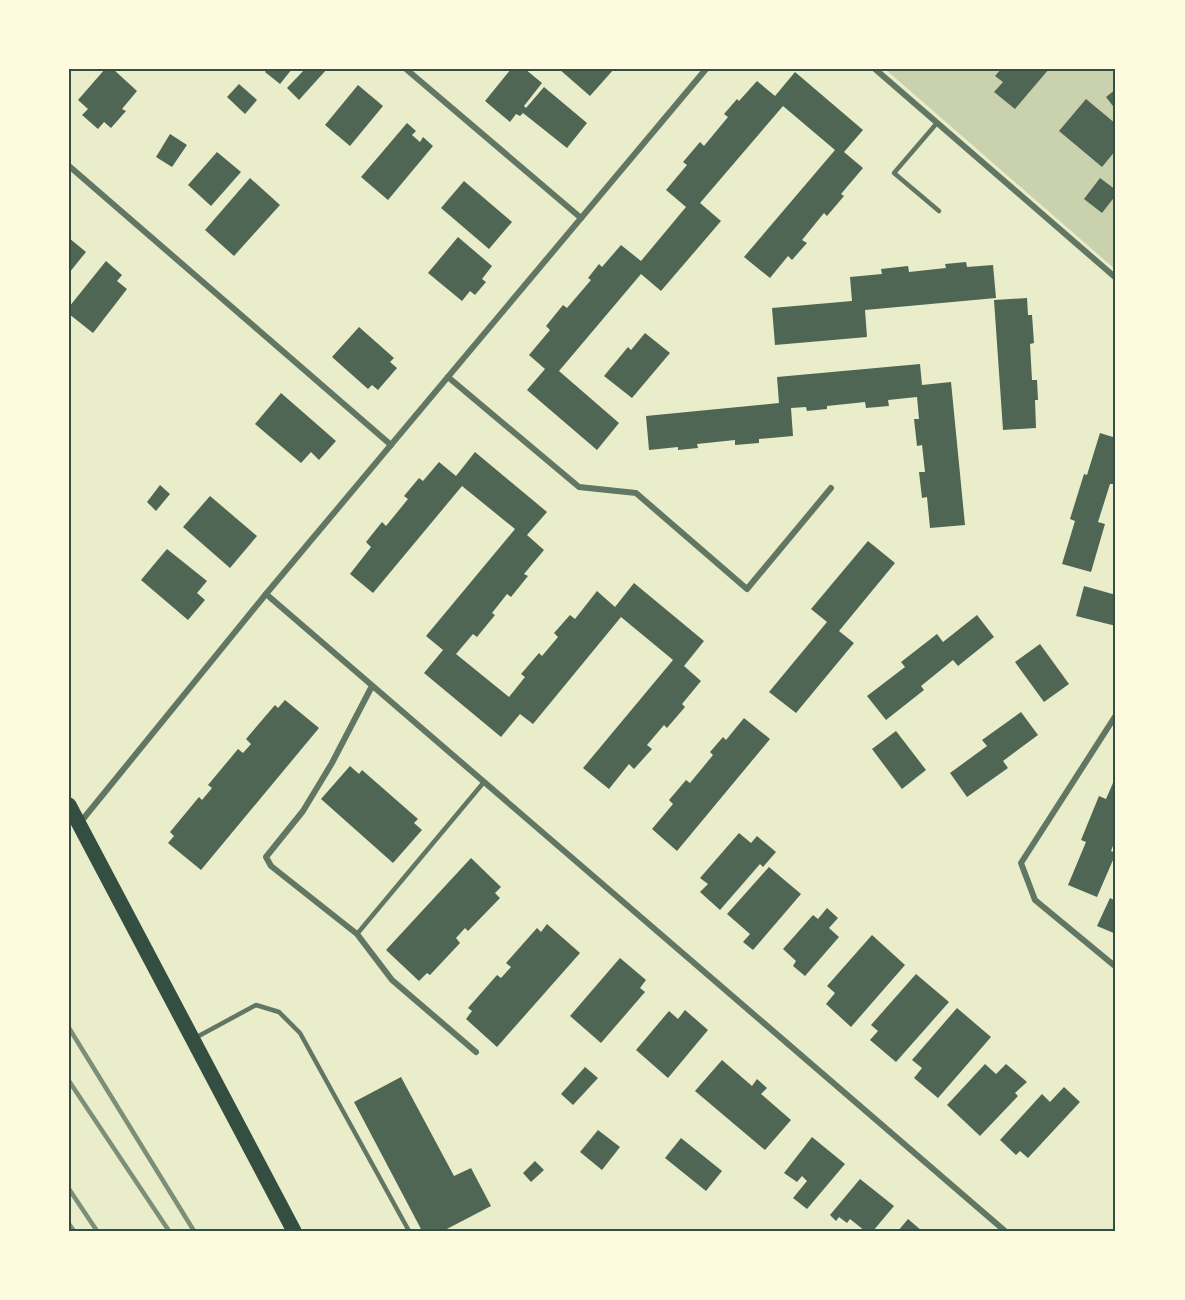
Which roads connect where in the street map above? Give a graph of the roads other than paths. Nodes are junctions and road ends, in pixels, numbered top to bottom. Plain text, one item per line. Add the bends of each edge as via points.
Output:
1 (406, 69) edge
2 (706, 69) edge
3 (875, 69) edge
4 (937, 123) junction
5 (69, 166) edge
6 (939, 211) dead end
7 (581, 218) junction
8 (1116, 278) edge
9 (448, 377) junction
10 (391, 445) junction
11 (831, 488) dead end
12 (266, 594) junction
13 (372, 686) junction
14 (1116, 715) edge
15 (484, 782) junction
16 (69, 805) edge
17 (79, 824) junction
18 (357, 934) junction
19 (1116, 967) edge
20 (193, 1040) junction
21 (476, 1052) dead end
22 (294, 1231) edge
23 (408, 1231) edge
24 (1005, 1231) edge

1 - 7 street
2 - 7 street
3 - 4 street
4 - 6 lane via 894,172
4 - 8 street
5 - 10 street
7 - 9 street
9 - 10 street
9 - 11 street via 579,487 636,494 747,589
10 - 12 street
12 - 13 street
12 - 17 street
13 - 15 street
13 - 18 street via 303,811 266,857 271,866
14 - 19 street via 1021,863 1035,900
15 - 18 lane
15 - 24 street
16 - 17 main road
17 - 20 main road
18 - 21 street via 392,980
20 - 22 main road
20 - 23 lane via 256,1005 279,1012 300,1033

